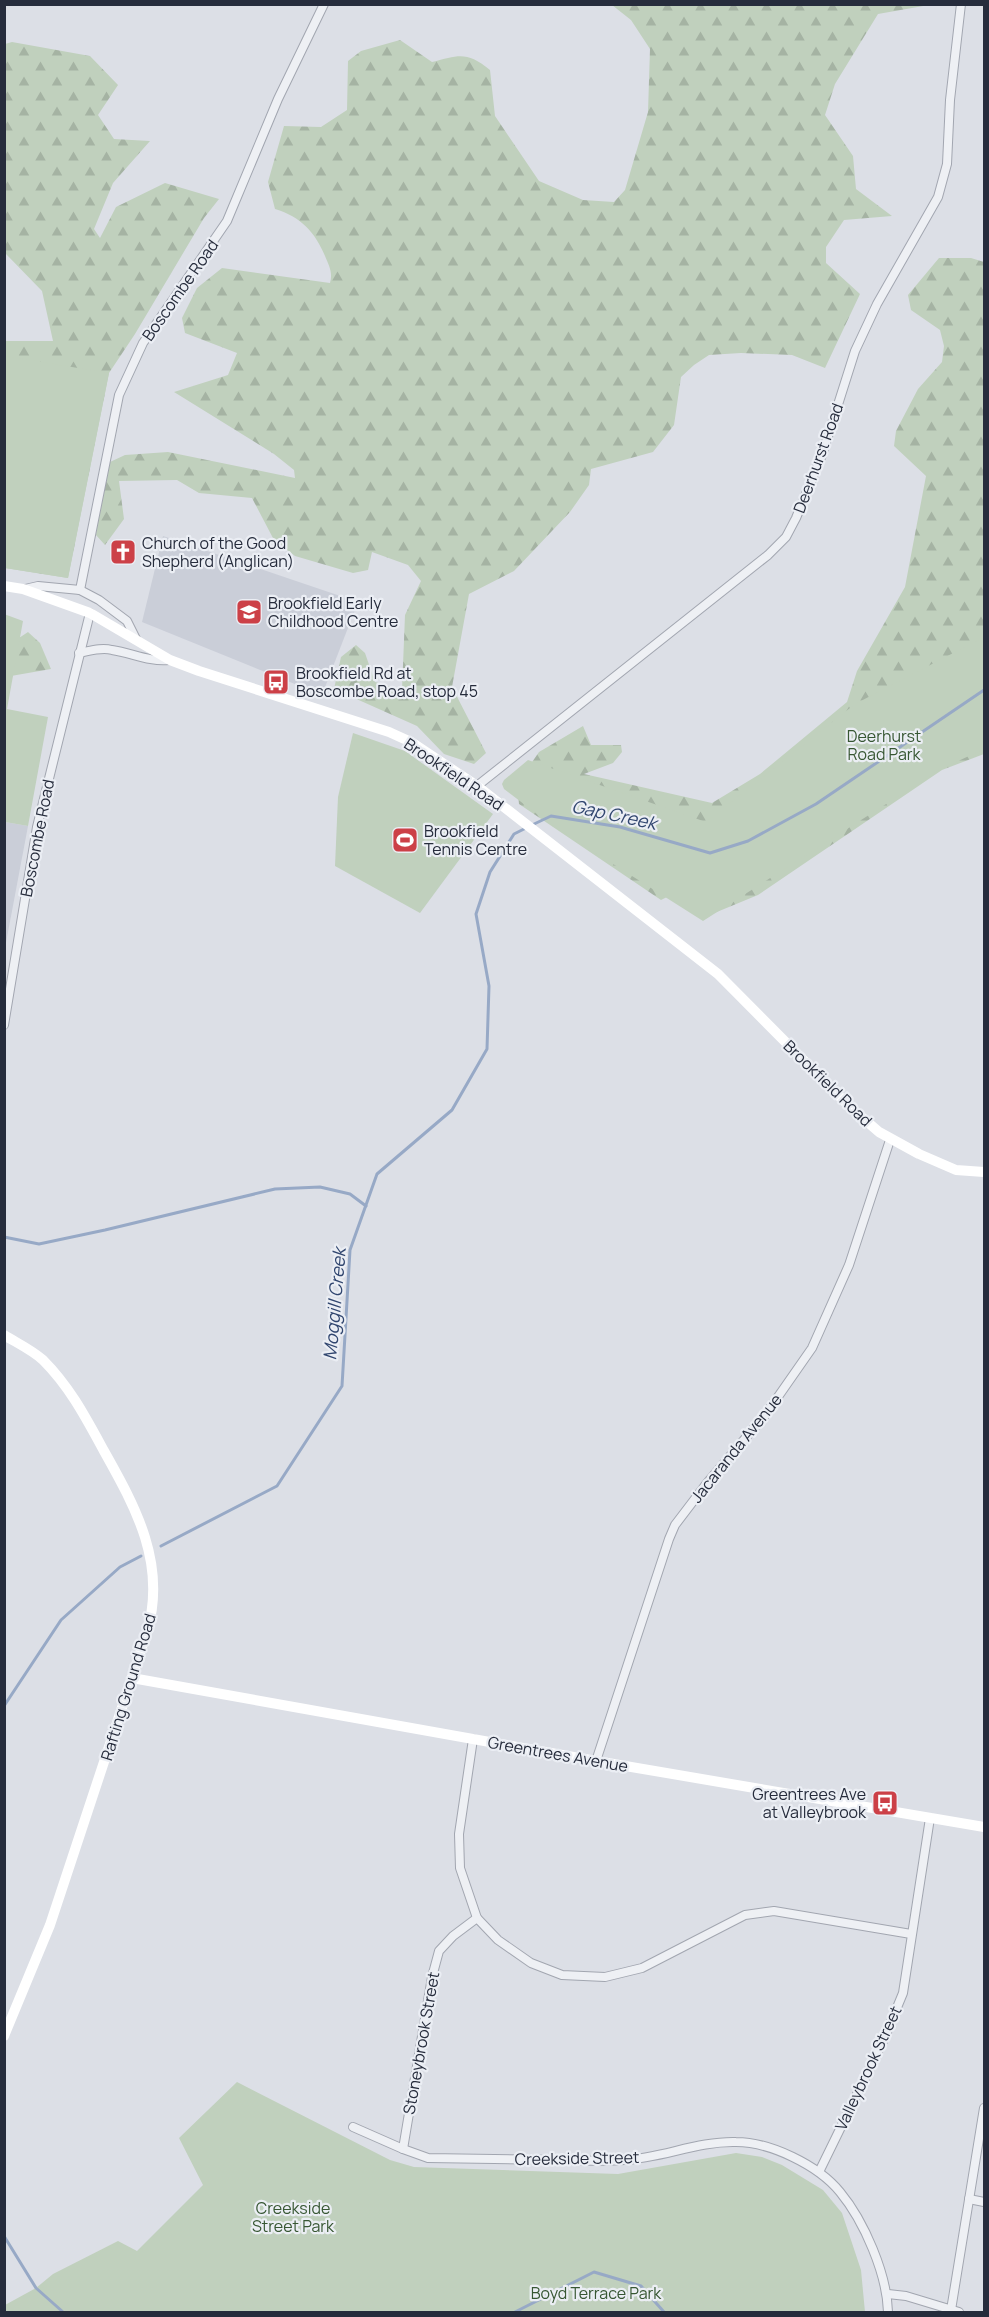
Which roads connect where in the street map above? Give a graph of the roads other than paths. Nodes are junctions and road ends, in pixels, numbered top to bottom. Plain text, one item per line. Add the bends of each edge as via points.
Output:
1 (324, 4) edge
2 (961, 4) edge
3 (4, 586) edge
4 (24, 590) junction
5 (80, 590) junction
6 (90, 613) junction
7 (137, 642) junction
8 (79, 653) junction
9 (170, 660) junction
10 (477, 786) junction
11 (4, 1024) edge
12 (890, 1140) junction
13 (984, 1172) edge
14 (4, 1335) edge
15 (132, 1678) junction
16 (473, 1739) junction
17 (596, 1761) junction
18 (930, 1818) junction
19 (984, 1827) edge
20 (477, 1918) junction
21 (911, 1934) junction
22 (4, 2036) edge
23 (984, 2108) edge
24 (353, 2127) dead end
25 (403, 2150) junction
26 (819, 2172) junction
27 (969, 2199) junction
28 (984, 2202) edge
29 (888, 2294) junction
30 (955, 2311) edge
31 (888, 2313) edge

1 - 5 street, Boscombe Road via 278,99 227,221 143,343 119,395
2 - 10 street, Deerhurst Road via 946,164 938,197 855,351 822,455 786,537
3 - 4 main road, Brookfield Road
4 - 5 street via 38,586
4 - 6 main road, Brookfield Road
5 - 7 street via 127,621
6 - 7 main road, Brookfield Road
6 - 8 street, Boscombe Road
7 - 9 main road, Brookfield Road
8 - 9 street via 111,649 157,661
8 - 11 street, Boscombe Road via 37,826
9 - 10 main road, Brookfield Road via 389,732
10 - 12 main road, Brookfield Road via 718,974 849,1106
12 - 13 main road, Brookfield Road via 956,1170
12 - 17 street, Jacaranda Avenue via 849,1265 812,1348 766,1414 675,1525
14 - 15 main road, Rafting Ground Road via 40,1358 61,1380 79,1405 142,1526 153,1583 150,1622
15 - 16 main road, Greentrees Avenue
15 - 22 main road, Rafting Ground Road via 54,1914
16 - 17 main road, Greentrees Avenue
16 - 20 street via 459,1834 460,1868
17 - 18 main road, Greentrees Avenue
18 - 19 main road, Greentrees Avenue
18 - 21 street, Valleybrook Street
20 - 21 street via 498,1940 531,1963 562,1975 605,1977 642,1968 745,1915 774,1911
20 - 25 street, Stoneybrook Street via 439,1952
21 - 26 street, Valleybrook Street via 903,1993
23 - 27 street
24 - 25 street, Creekside Street
25 - 26 street, Creekside Street via 428,2158 625,2160 711,2144 752,2142
26 - 29 street, Creekside Street via 840,2191 855,2214
27 - 28 street
27 - 30 street
29 - 30 street
29 - 31 street, Creekside Street

